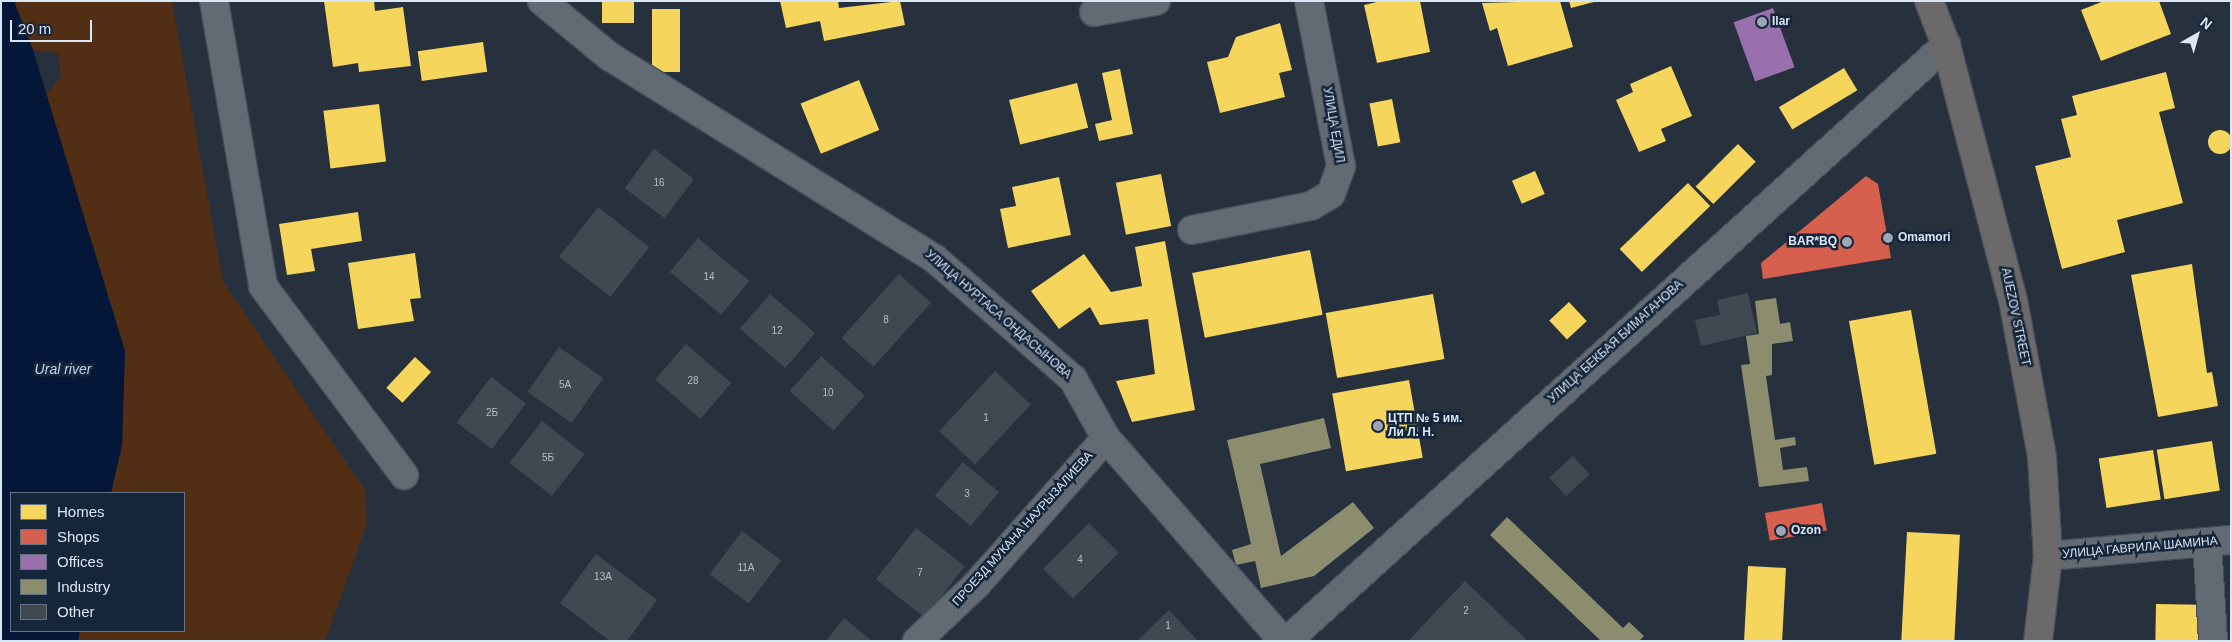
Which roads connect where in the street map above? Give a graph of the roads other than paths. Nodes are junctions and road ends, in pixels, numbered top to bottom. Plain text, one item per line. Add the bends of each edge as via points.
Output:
1 (214, 1) edge
2 (542, 1) edge
3 (1156, 1) edge
4 (1309, 1) edge
5 (1929, 1) edge
6 (1094, 12) dead end
7 (1946, 45) junction
8 (1192, 230) dead end
9 (1106, 438) junction
10 (404, 475) dead end
11 (2219, 541) edge
12 (2048, 556) junction
13 (916, 641) edge
14 (1283, 641) edge
15 (1287, 641) edge
16 (2038, 641) edge
17 (2213, 641) edge

1 - 10 street via 263,286
2 - 9 street, УЛИЦА НУРТАСА ОНДАСЫНОВА via 608,56 935,259 1073,379
3 - 6 street
4 - 8 street, УЛИЦА ЕДИЛ via 1341,166 1331,194 1311,206
5 - 7 main road, AUEZOV STREET
7 - 12 main road, AUEZOV STREET via 2014,300 2042,456
7 - 15 street, УЛИЦА БЕКБАЯ БИМАГАНОВА
9 - 13 street, ПРОЕЗД МУКАНА НАУРЫЗАЛИЕВА via 976,585
9 - 14 street, УЛИЦА НУРТАСА ОНДАСЫНОВА
11 - 12 street, УЛИЦА ГАВРИЛА ШАМИНА
11 - 17 street
12 - 16 main road, AUEZOV STREET

